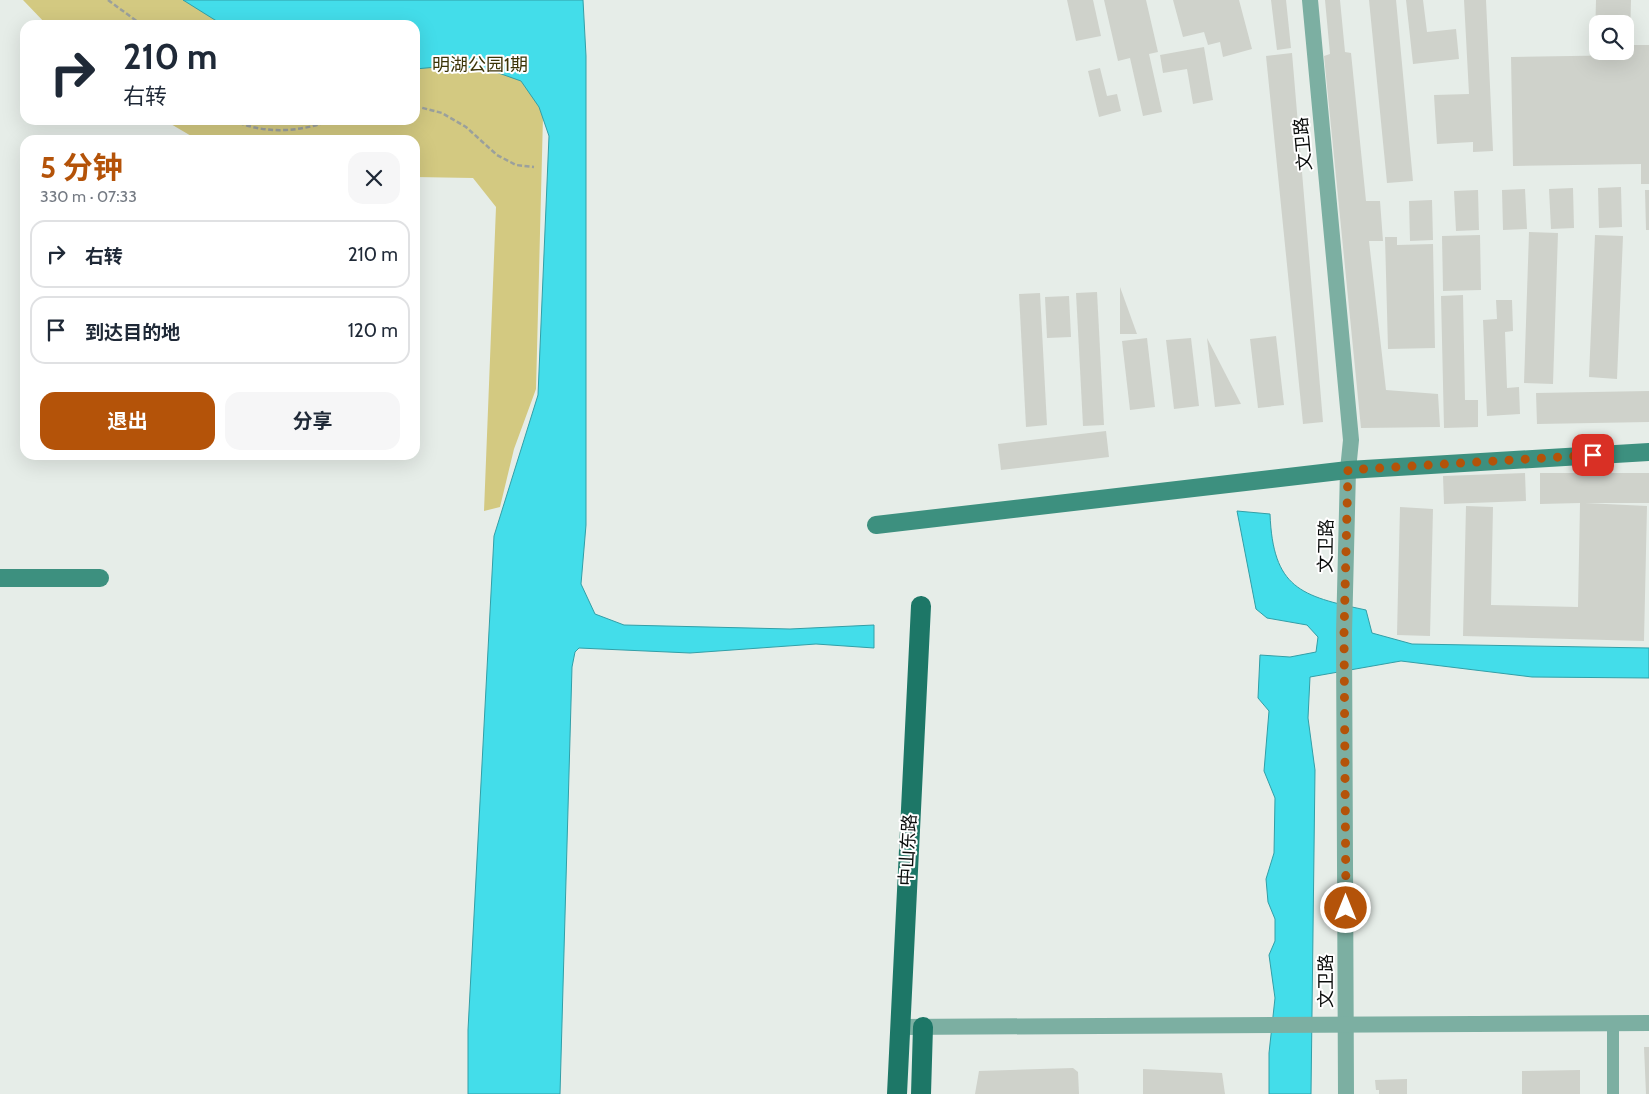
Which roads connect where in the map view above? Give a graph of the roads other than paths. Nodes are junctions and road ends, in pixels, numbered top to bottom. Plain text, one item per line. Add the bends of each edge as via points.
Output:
1 (1310, 0) edge
2 (1649, 452) edge
3 (1348, 470) junction
4 (876, 525) dead end
5 (0, 578) edge
6 (100, 578) dead end
7 (921, 606) dead end
8 (1346, 1023) junction
9 (1649, 1023) edge
10 (1613, 1024) junction
11 (899, 1027) junction
12 (923, 1027) junction
13 (897, 1094) edge
14 (921, 1094) edge
15 (1346, 1094) edge
16 (1614, 1094) edge

1 - 3 street, 文卫路 via 1351,440
2 - 3 main road
3 - 4 main road
3 - 8 street, 文卫路 via 1344,634
5 - 6 main road
7 - 11 main road, 中山东路
8 - 10 street
8 - 12 street
8 - 15 street, 文卫路
9 - 10 street
10 - 16 street
11 - 12 street
11 - 13 main road, 中山东路
12 - 14 main road

